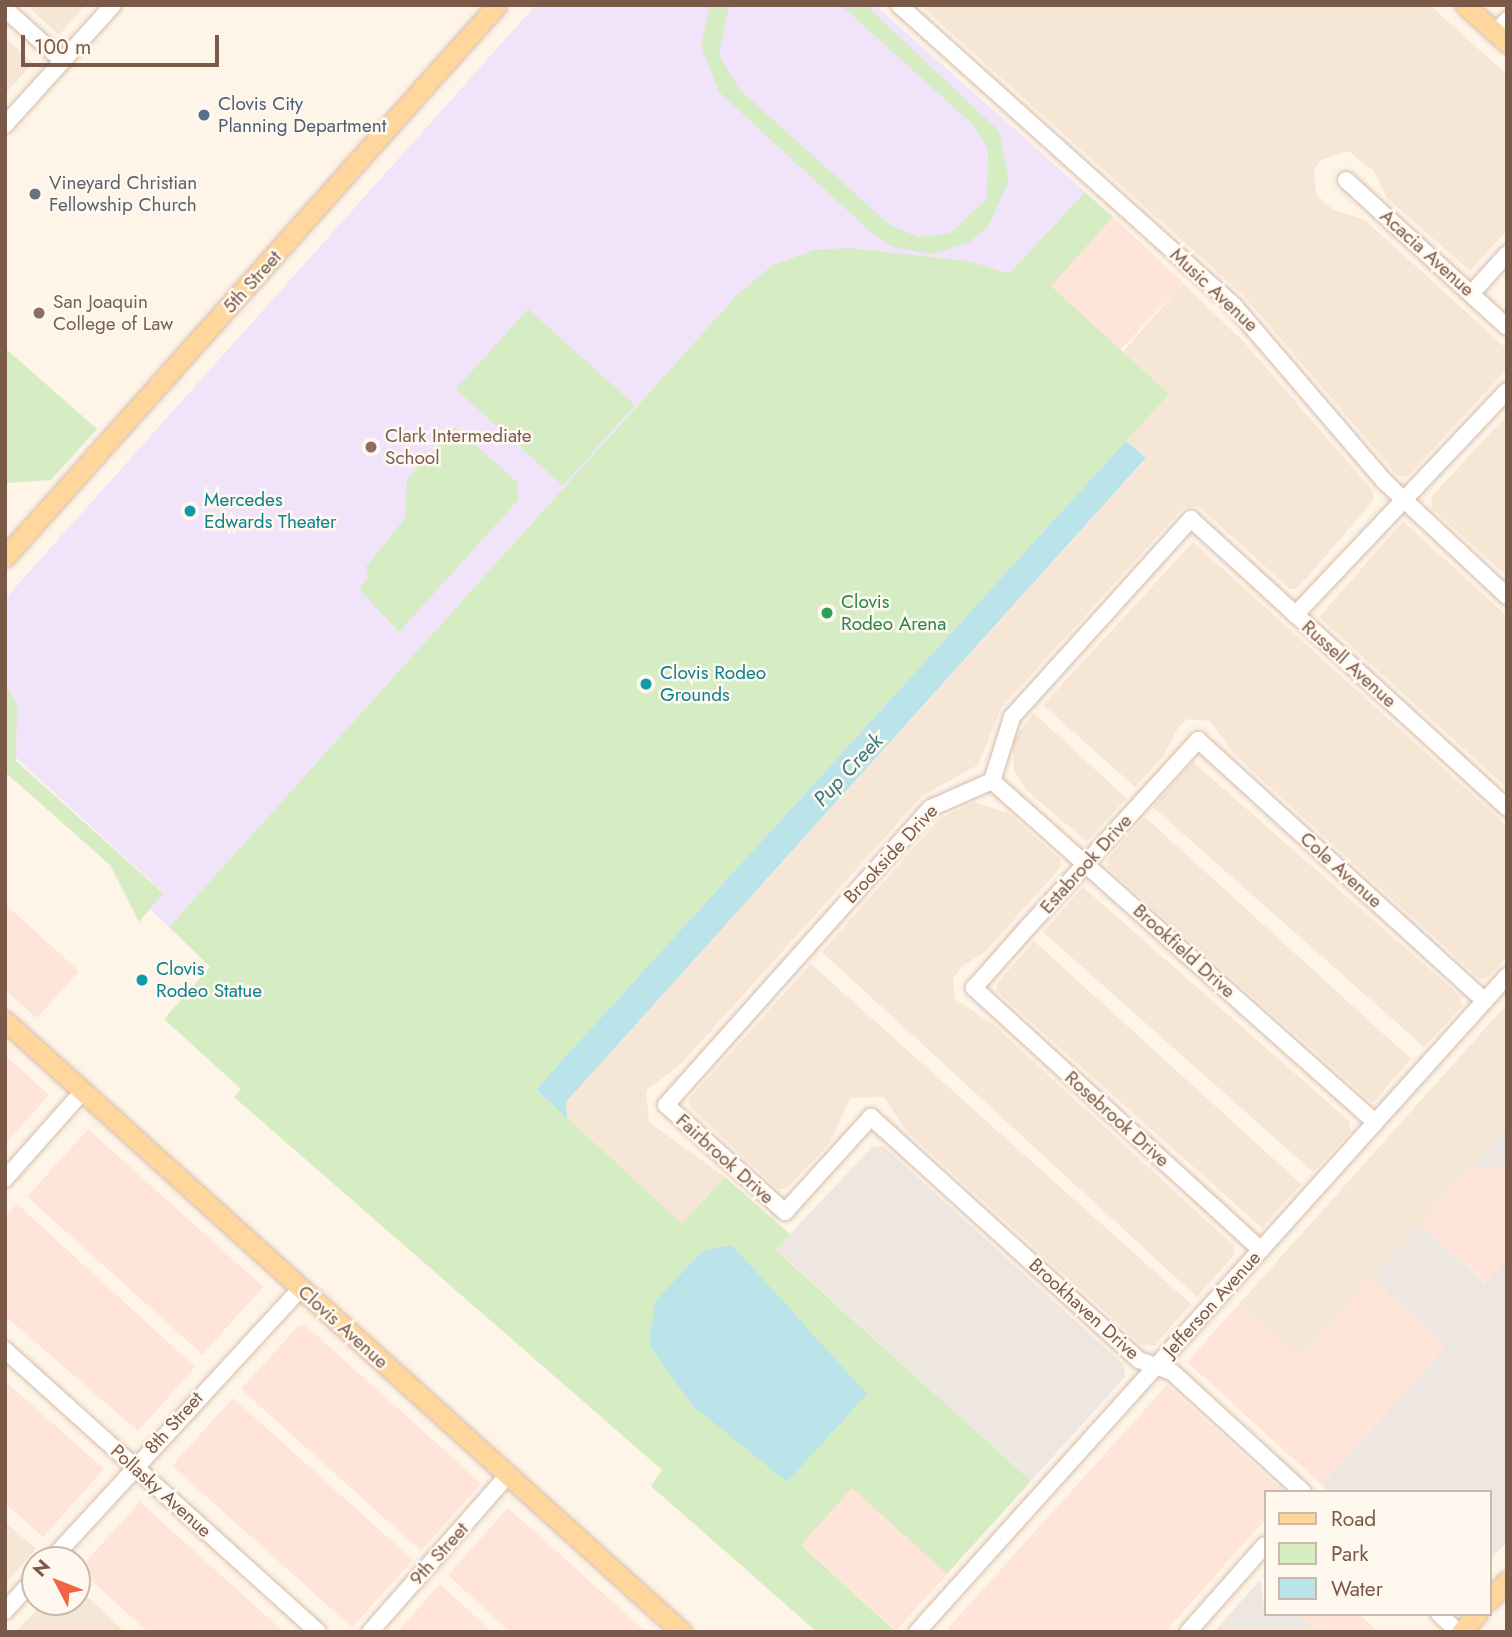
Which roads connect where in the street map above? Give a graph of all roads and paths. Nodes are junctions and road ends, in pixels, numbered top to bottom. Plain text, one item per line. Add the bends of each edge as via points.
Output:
1 (113, 5) edge
2 (497, 5) edge
3 (900, 5) edge
4 (1465, 5) edge
5 (5, 9) edge
6 (1503, 32) edge
7 (63, 61) junction
8 (5, 124) edge
9 (1346, 180) dead end
10 (1507, 254) edge
11 (1471, 294) junction
12 (1507, 327) edge
13 (1507, 391) edge
14 (1403, 500) junction
15 (5, 557) edge
16 (1507, 596) edge
17 (1295, 615) junction
18 (1198, 740) joint
19 (992, 781) junction
20 (1507, 808) edge
21 (1086, 864) junction
22 (1507, 976) edge
23 (974, 988) joint
24 (1485, 1001) junction
25 (5, 1021) edge
26 (83, 1091) junction
27 (666, 1105) joint
28 (871, 1117) joint
29 (1375, 1122) junction
30 (5, 1179) edge
31 (1261, 1250) junction
32 (300, 1289) junction
33 (5, 1350) edge
34 (1156, 1368) junction
35 (134, 1467) junction
36 (508, 1475) junction
37 (1301, 1490) edge
38 (63, 1546) edge
39 (1264, 1546) edge
40 (1507, 1581) edge
41 (21, 1593) edge
42 (1491, 1598) edge
43 (5, 1611) edge
44 (1441, 1616) edge
45 (1475, 1616) edge
46 (918, 1631) edge
47 (318, 1632) edge
48 (370, 1632) edge
49 (682, 1632) edge
50 (1188, 1632) edge
51 (1460, 1632) edge

1 - 7 street
2 - 15 main road, 5th Street
3 - 14 street, Music Avenue via 1235,307
4 - 6 main road
5 - 7 street
7 - 8 street
9 - 11 street, Acacia Avenue
10 - 11 street
11 - 12 street, Acacia Avenue
13 - 14 street
14 - 16 street, Music Avenue
14 - 17 street
17 - 19 street, Russell Avenue via 1191,519 1012,717
17 - 20 street, Russell Avenue
18 - 21 street, Estabrook Drive
18 - 24 street, Cole Avenue
19 - 21 street, Brookfield Drive
19 - 27 street, Brookside Drive via 931,808
21 - 23 street, Estabrook Drive
21 - 29 street, Brookfield Drive
22 - 24 street, Jefferson Avenue
23 - 31 street, Rosebrook Drive
24 - 29 street, Jefferson Avenue
25 - 26 main road, Clovis Avenue
26 - 30 street
26 - 32 main road, Clovis Avenue
27 - 28 street, Fairbrook Drive via 785,1212
28 - 34 street, Brookhaven Drive via 1139,1360
29 - 31 street, Jefferson Avenue
31 - 34 street, Jefferson Avenue
32 - 35 street, 8th Street
32 - 36 main road, Clovis Avenue
33 - 35 street, Pollasky Avenue
34 - 37 street, Brookhaven Drive via 1172,1372
34 - 46 street, Jefferson Avenue
35 - 38 street, 8th Street
35 - 47 street, Pollasky Avenue
36 - 48 street, 9th Street
36 - 49 main road, Clovis Avenue
39 - 50 street
40 - 42 main road
41 - 43 street
44 - 51 street
45 - 51 main road

